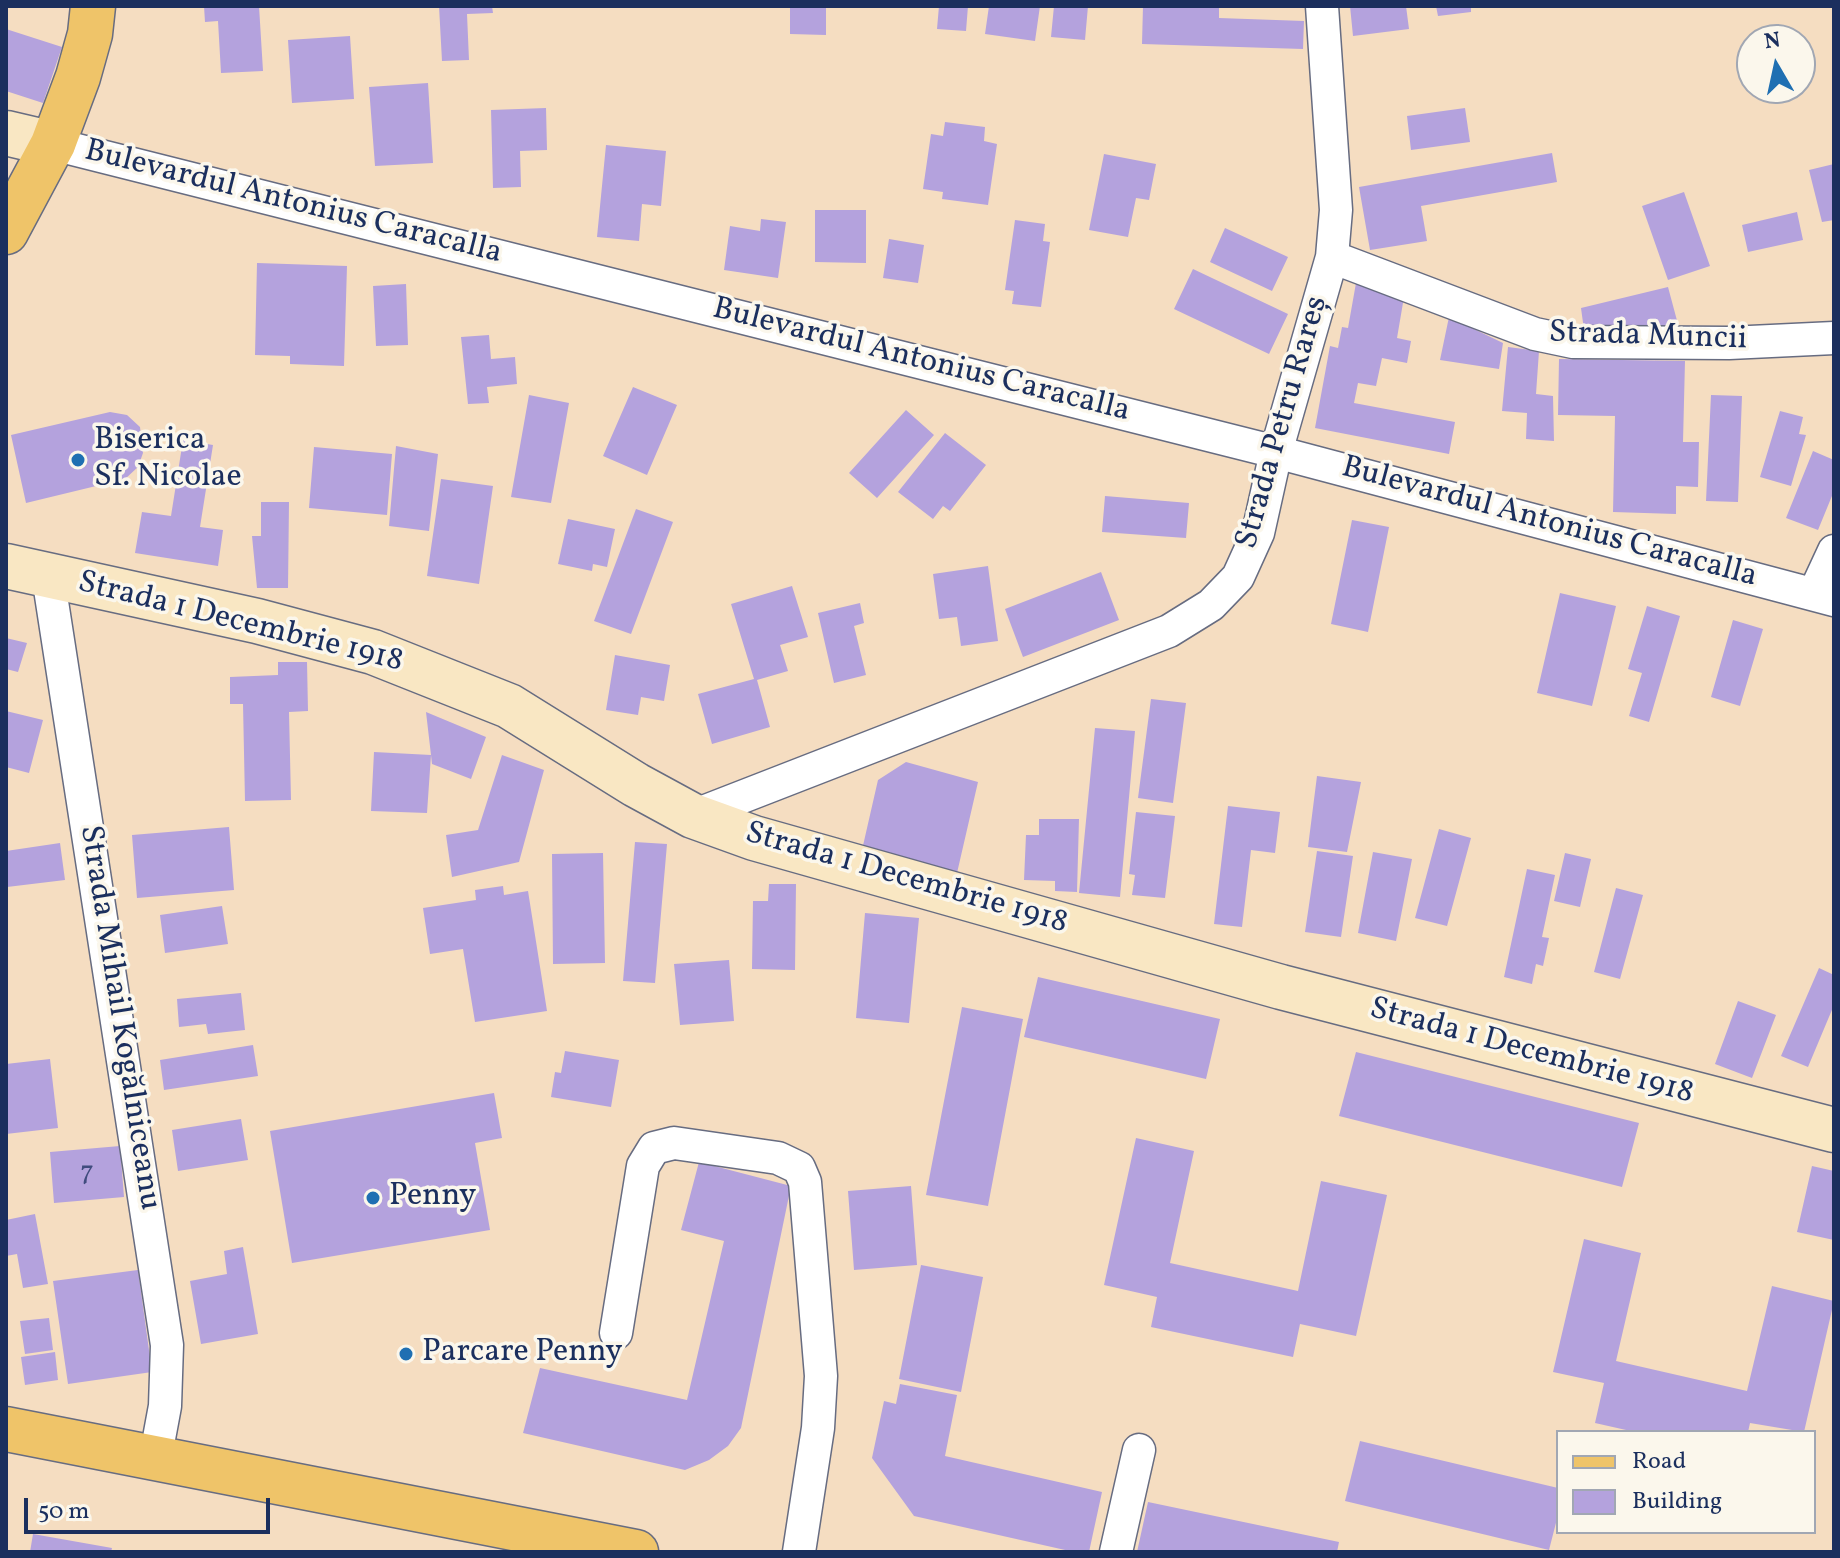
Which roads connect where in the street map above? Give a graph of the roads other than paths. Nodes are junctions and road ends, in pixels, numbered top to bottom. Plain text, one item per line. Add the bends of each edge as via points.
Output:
1 (93, 6) edge
2 (1322, 6) edge
3 (6, 133) edge
4 (53, 144) junction
5 (6, 232) edge
6 (1332, 257) junction
7 (1834, 338) edge
8 (1276, 452) junction
9 (1834, 551) edge
10 (6, 566) edge
11 (48, 576) junction
12 (1824, 597) edge
13 (693, 816) junction
14 (1834, 1130) edge
15 (616, 1333) dead end
16 (6, 1429) edge
17 (62, 1442) junction
18 (1139, 1450) dead end
19 (6, 1452) edge
20 (155, 1460) junction
21 (636, 1552) edge
22 (799, 1552) edge
23 (1116, 1552) edge

1 - 4 main road via 78,77
2 - 6 street, Strada Petru Rareș via 1336,210
3 - 4 main road, Bulevardul Antonius Caracalla
4 - 5 main road
4 - 8 street, Bulevardul Antonius Caracalla
6 - 7 street, Strada Muncii via 1535,334 1573,342
6 - 8 street, Strada Petru Rareș
8 - 12 street, Bulevardul Antonius Caracalla
8 - 13 street, Strada Petru Rareș via 1258,533 1238,577 1211,605 1180,625
9 - 12 street
10 - 11 main road, Strada 1 Decembrie 1918
11 - 13 main road, Strada 1 Decembrie 1918 via 373,652 509,706
11 - 20 street, Strada Mihail Kogălniceanu via 167,1345 165,1406
13 - 14 main road, Strada 1 Decembrie 1918 via 754,838 1266,983
15 - 22 street via 643,1166 654,1148 674,1143 778,1158 799,1168 821,1376
16 - 17 main road
17 - 19 main road
17 - 20 main road
18 - 23 street
20 - 21 main road

